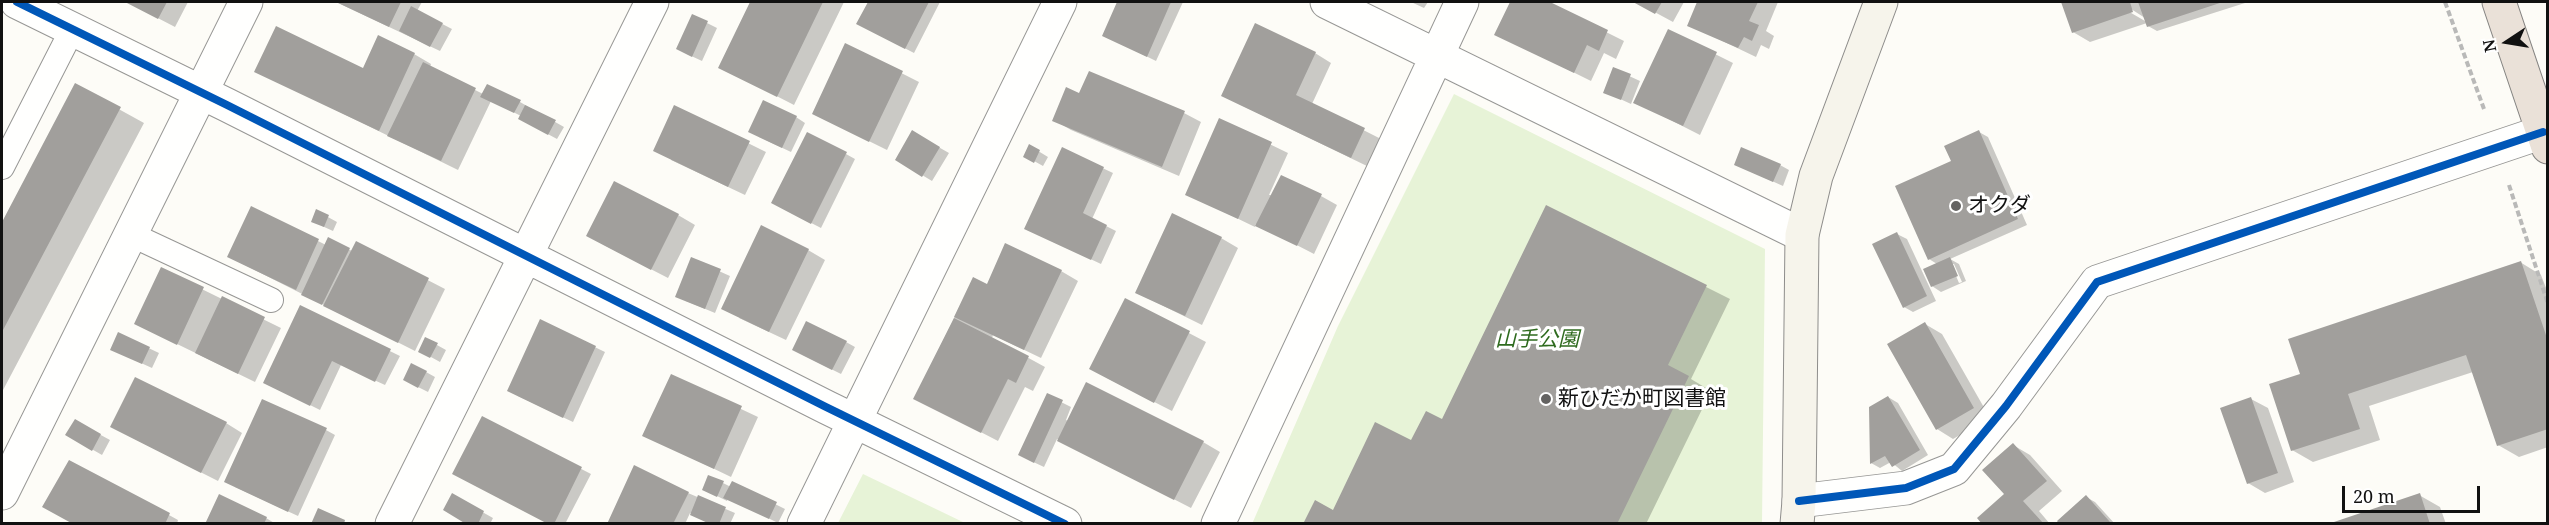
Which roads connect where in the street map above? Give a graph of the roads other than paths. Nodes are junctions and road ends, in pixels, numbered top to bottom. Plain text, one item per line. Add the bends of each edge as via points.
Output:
1 (16, 2) edge
2 (246, 2) edge
3 (652, 2) edge
4 (1060, 2) edge
5 (1327, 2) edge
6 (1462, 2) edge
7 (1881, 2) edge
8 (2499, 2) edge
9 (72, 30) junction
10 (1435, 56) junction
11 (201, 92) junction
12 (2546, 137) edge
13 (2, 167) edge
14 (130, 234) junction
15 (1802, 235) junction
16 (524, 255) junction
17 (271, 300) dead end
18 (855, 422) junction
19 (2, 494) edge
20 (1798, 512) edge
21 (392, 524) edge
22 (804, 524) edge
23 (1065, 524) edge
24 (1218, 524) edge

1 - 9 street
2 - 11 street
3 - 16 street
4 - 18 street
5 - 10 street
6 - 10 street
7 - 15 street via 1816,176
8 - 12 highway
9 - 11 street
9 - 13 lane
10 - 15 street
10 - 24 street
11 - 14 street
11 - 16 street
12 - 20 street via 2097,282 2006,406 1954,469 1906,488
14 - 17 lane
14 - 19 street
15 - 20 street
16 - 18 street
16 - 21 street
18 - 22 street
18 - 23 street

